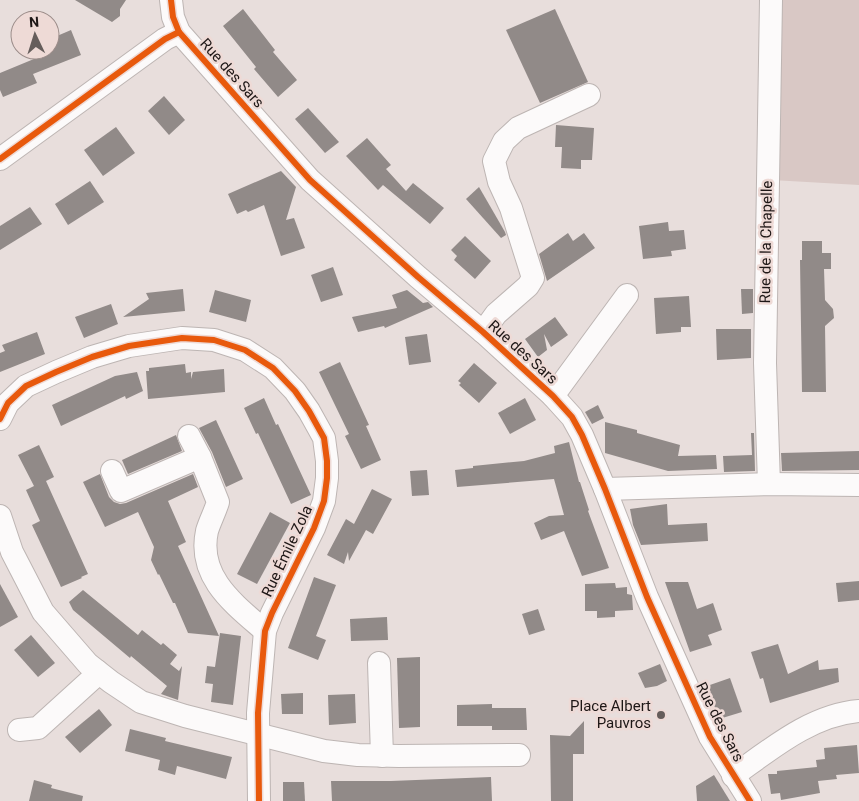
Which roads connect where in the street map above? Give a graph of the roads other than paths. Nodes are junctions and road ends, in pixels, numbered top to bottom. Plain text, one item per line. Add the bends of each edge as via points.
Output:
1 (171, 0) edge
2 (770, 0) edge
3 (179, 32) junction
4 (589, 95) dead end
5 (0, 159) edge
6 (628, 295) dead end
7 (483, 332) junction
8 (553, 396) junction
9 (0, 419) edge
10 (189, 436) dead end
11 (200, 457) junction
12 (112, 471) dead end
13 (769, 484) junction
14 (859, 485) edge
15 (606, 489) junction
16 (0, 516) edge
17 (265, 631) junction
18 (379, 663) dead end
19 (97, 671) junction
20 (859, 711) edge
21 (19, 730) dead end
22 (258, 734) junction
23 (519, 754) dead end
24 (382, 756) junction
25 (733, 776) junction
26 (259, 801) edge
27 (750, 801) edge

1 - 3 street, Rue des Sars
2 - 13 street, Rue de la Chapelle via 765,354
3 - 5 street
3 - 7 street, Rue des Sars via 310,180
4 - 7 street via 518,128 504,141 494,161 532,278
6 - 8 street
7 - 8 street, Rue des Sars
8 - 15 street, Rue des Sars via 582,434
9 - 17 street, Rue Émile Zola via 8,403 26,386 92,357 129,346 182,338 214,340 245,350 273,368 295,390 324,438 327,478 324,501 314,528
10 - 11 street
11 - 12 street via 125,500
11 - 17 street via 218,502 208,530 205,552 208,568 242,613
13 - 14 street
13 - 15 street
15 - 25 street, Rue des Sars via 647,598 710,737
16 - 19 street via 12,552 43,612
17 - 22 street, Rue Émile Zola
18 - 24 street
19 - 21 street via 38,728
19 - 22 street via 141,702
20 - 25 street via 810,724
22 - 24 street via 324,750
22 - 26 street, Rue Émile Zola
23 - 24 street
25 - 27 street, Rue des Sars

